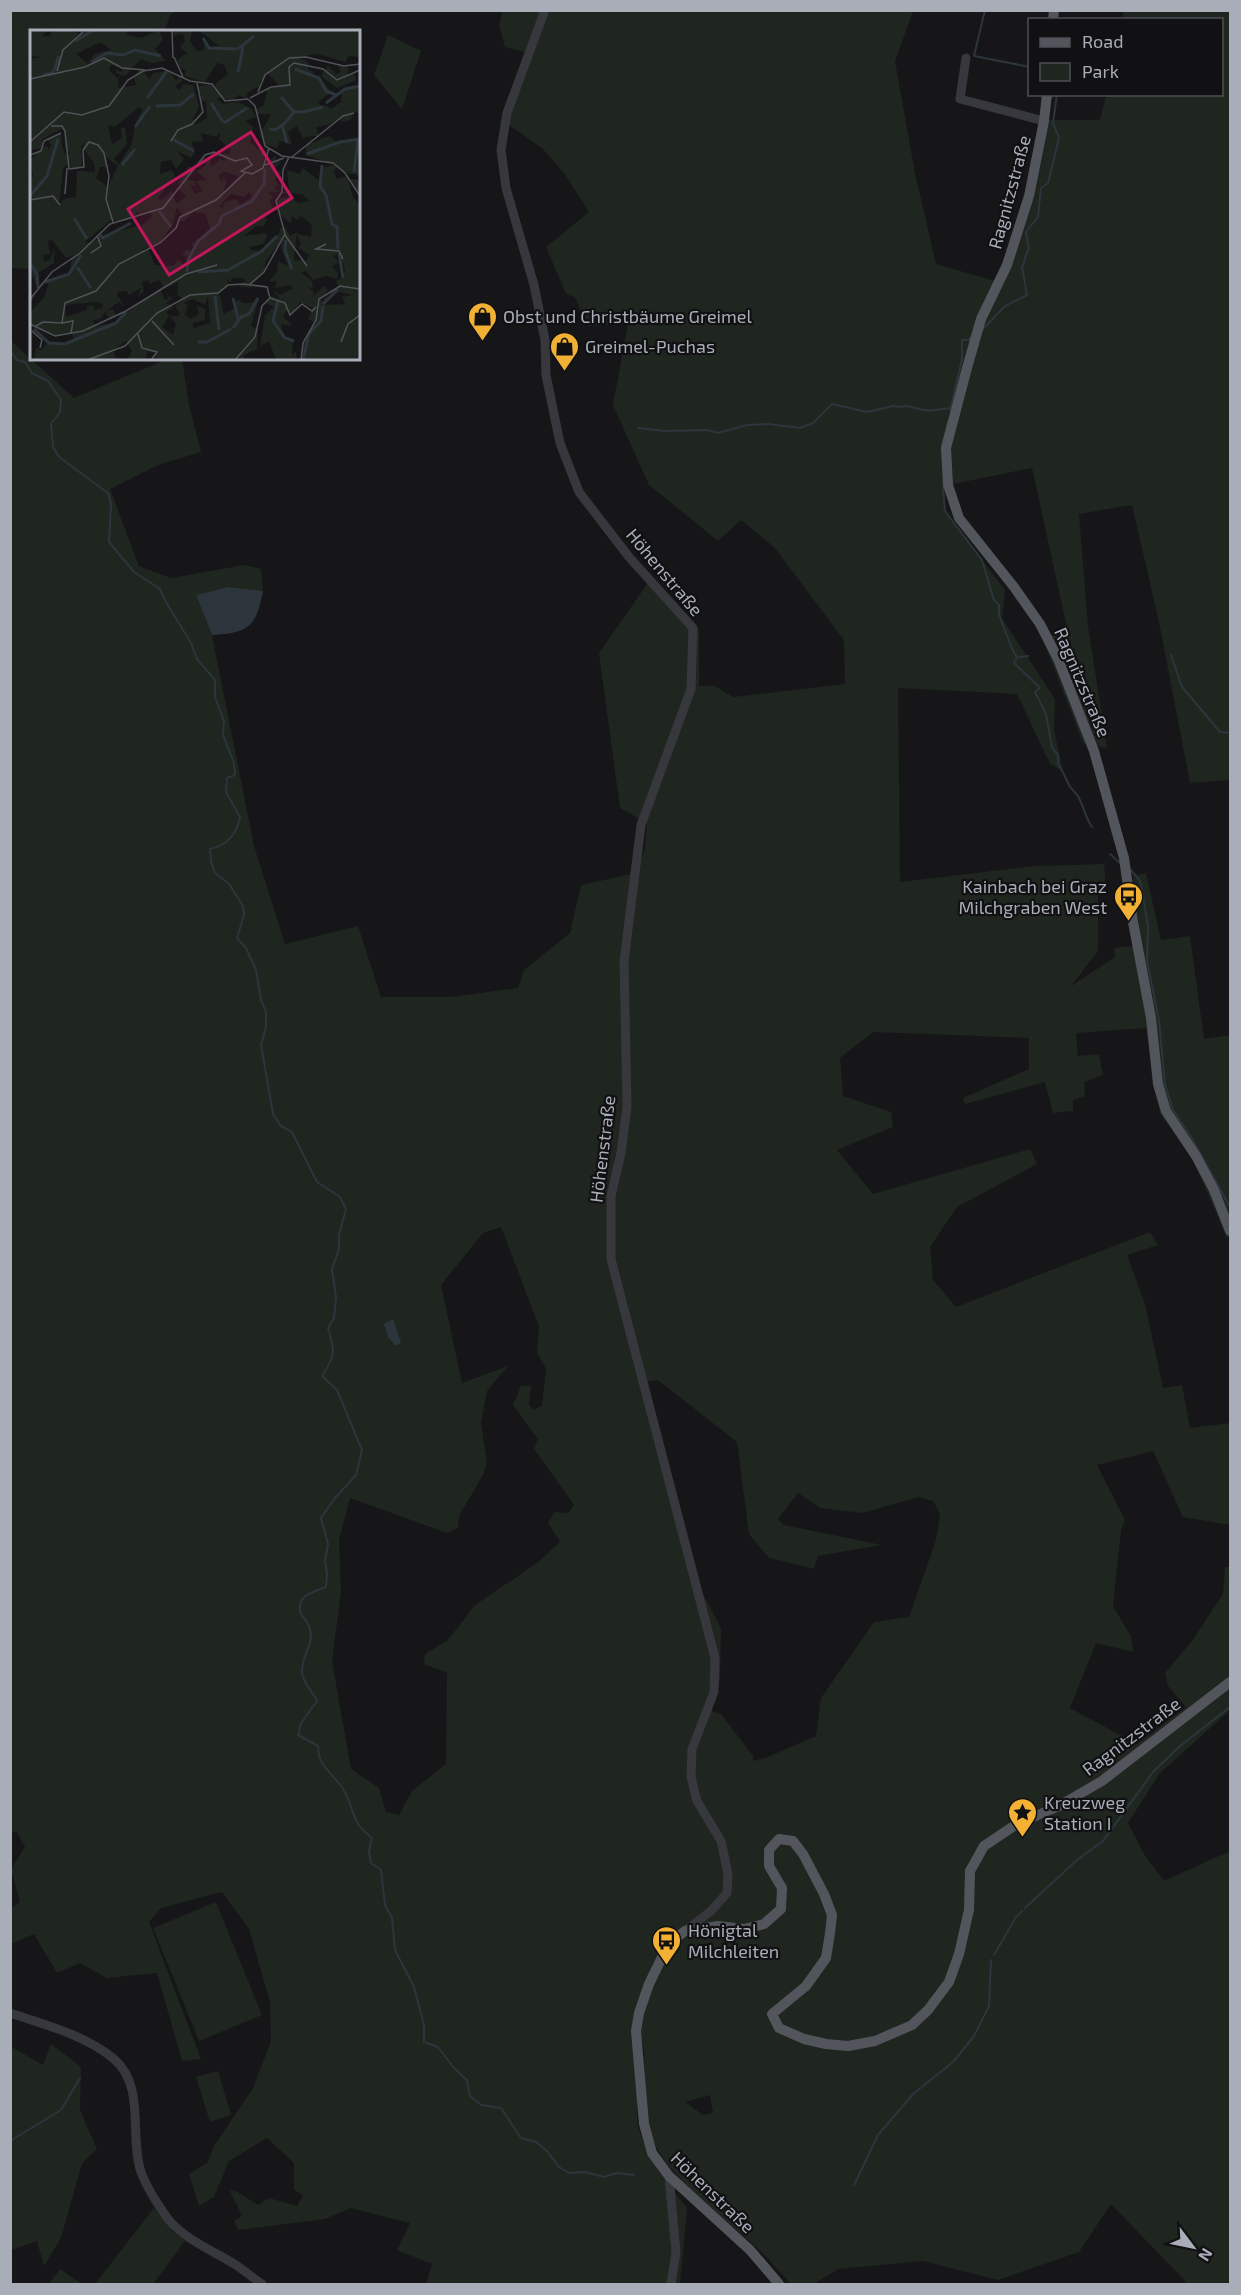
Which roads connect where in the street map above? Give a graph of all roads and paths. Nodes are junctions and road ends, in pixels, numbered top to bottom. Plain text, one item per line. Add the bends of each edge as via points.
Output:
1 (545, 10) edge
2 (966, 58) dead end
3 (1047, 96) edge
4 (1044, 120) junction
5 (1230, 1231) edge
6 (1230, 1682) edge
7 (686, 1931) junction
8 (10, 2013) edge
9 (669, 2176) junction
10 (262, 2284) edge
11 (670, 2284) edge
12 (779, 2284) edge

1 - 7 street, Höhenstraße via 507,113 501,150 506,188 534,285 560,443 579,492 629,557 693,628 691,689 641,825 624,961 627,1107 611,1196 611,1259 715,1658 714,1692 692,1749 691,1777 698,1801 721,1841 728,1874 727,1893
2 - 4 street via 960,99
3 - 4 main road, Ragnitzstraße
4 - 5 main road, Ragnitzstraße via 1029,196 1007,266 981,319 967,368 946,448 948,485 959,518 1040,624 1094,751 1124,858 1151,1017 1158,1084 1166,1111 1205,1173
6 - 7 main road, Ragnitzstraße via 1102,1781 1017,1824 984,1846 970,1871 969,1910 949,1982 912,2025 876,2041 848,2046 804,2039 779,2028 772,2014 806,1986 826,1958 832,1915 793,1841 779,1839 769,1850 769,1866 782,1888 782,1909 764,1924 744,1929 718,1926
7 - 9 main road, Höhenstraße via 669,1943 659,1961 636,2031 644,2124 652,2153
8 - 10 street via 68,2033 116,2061 131,2088 141,2170 156,2200 182,2232
9 - 11 street via 676,2252
9 - 12 main road, Höhenstraße via 750,2250

